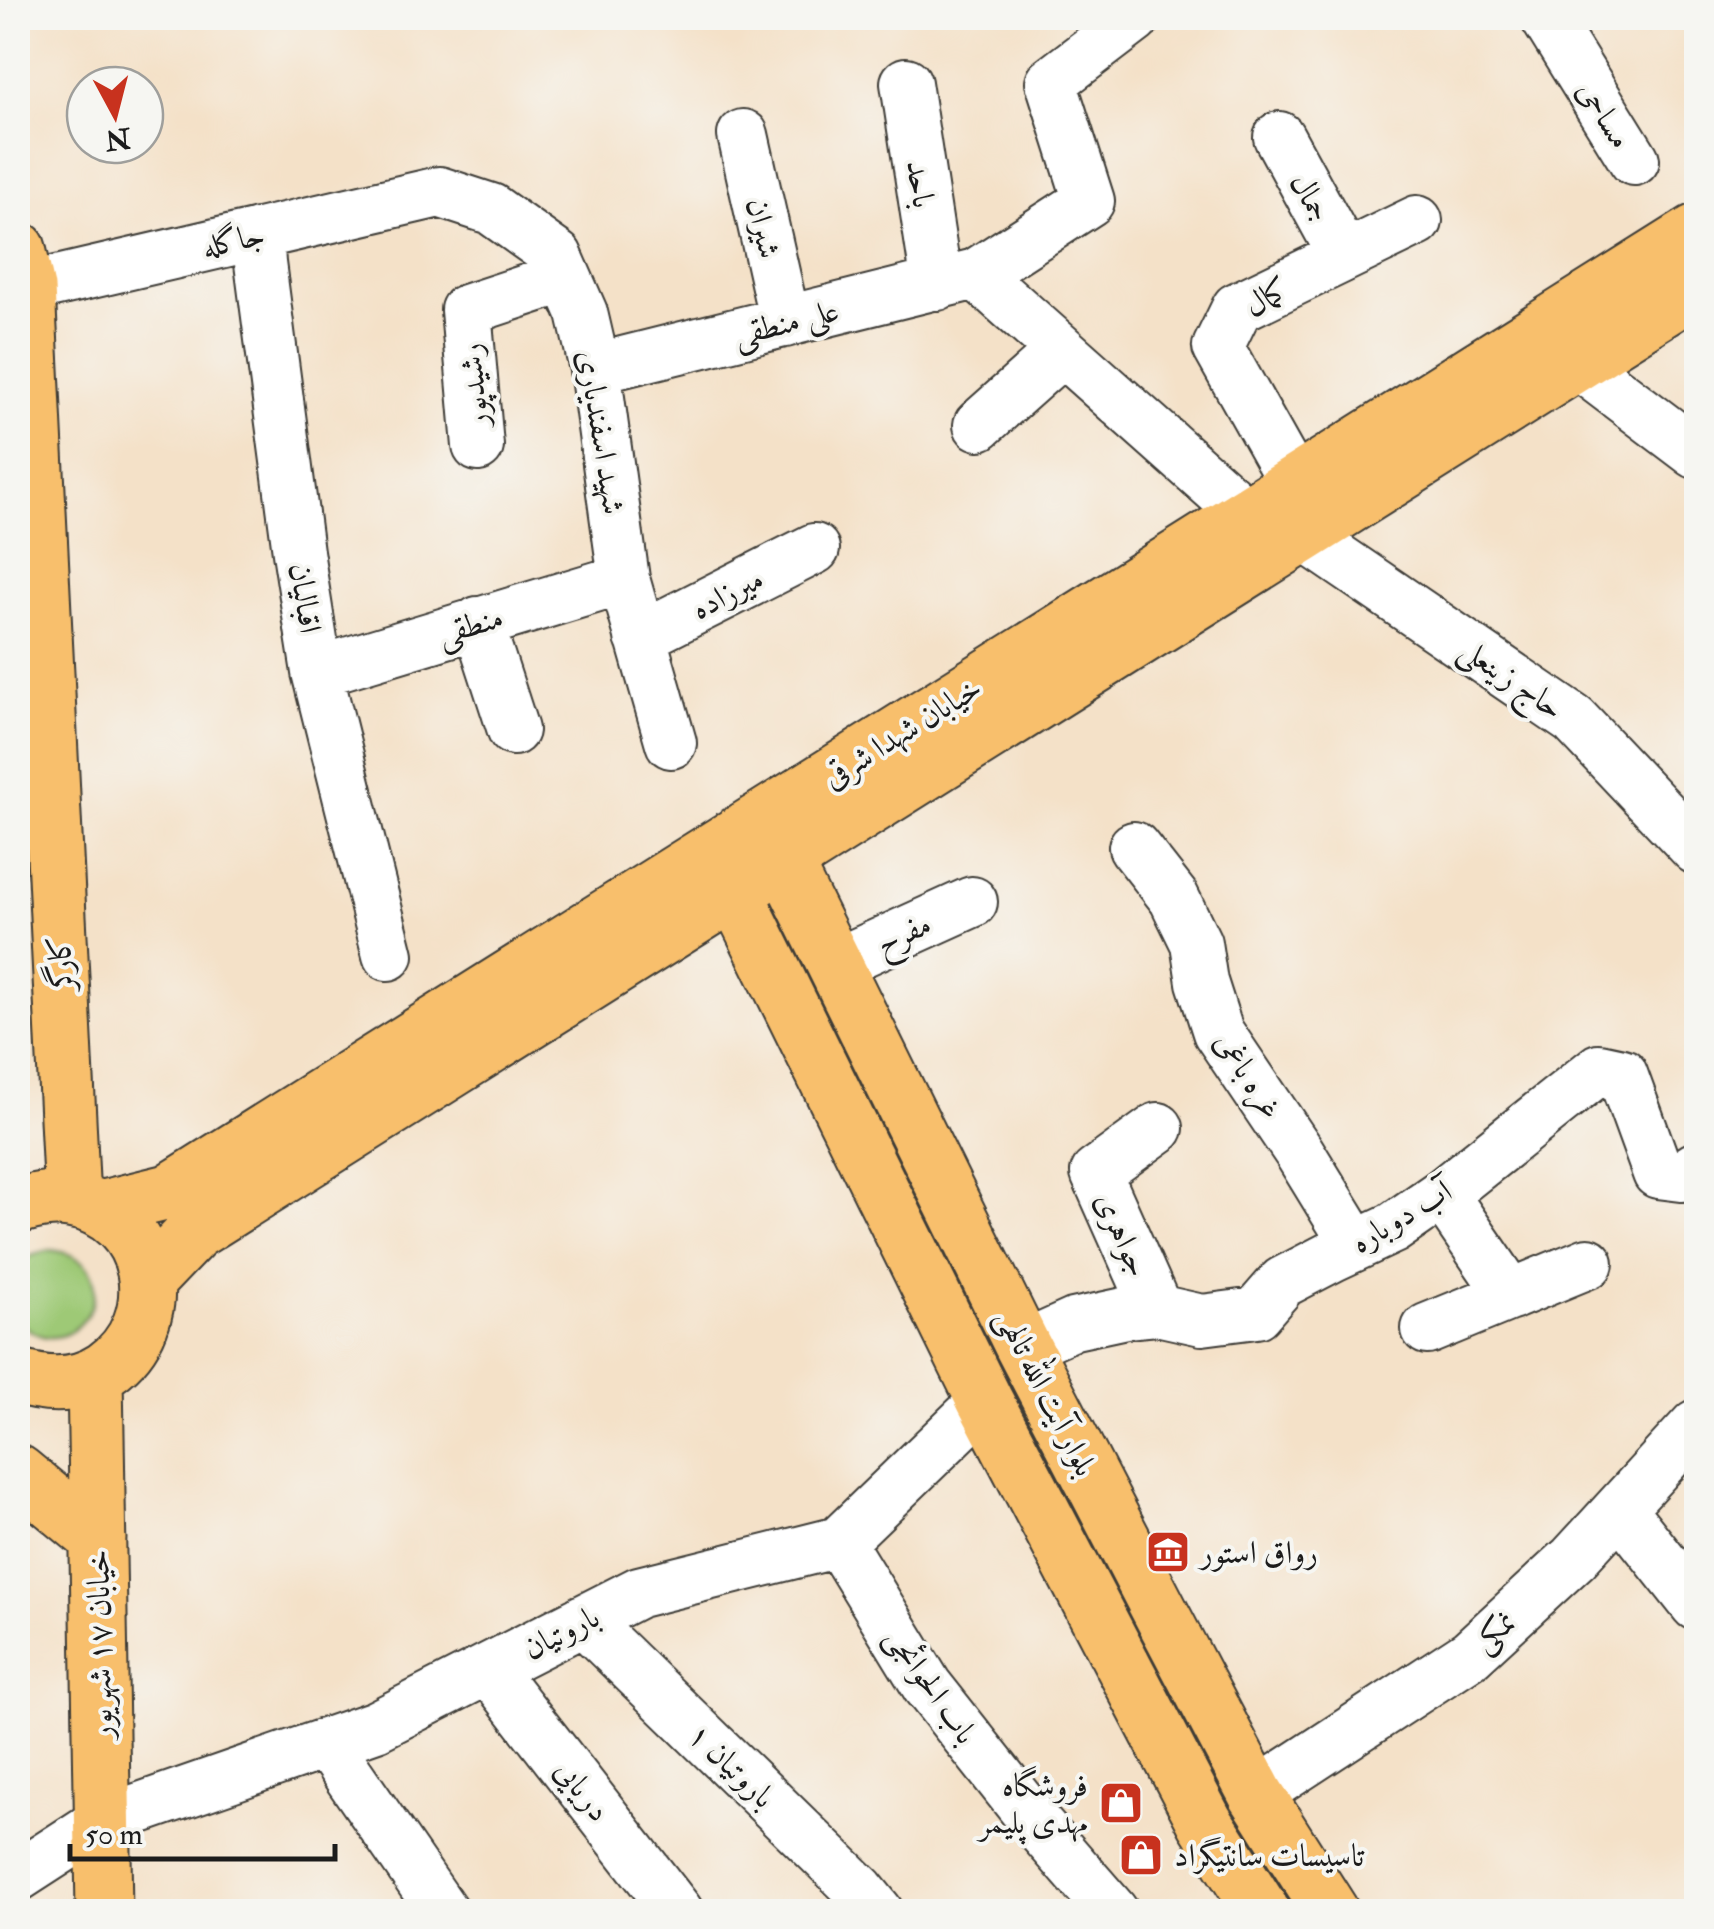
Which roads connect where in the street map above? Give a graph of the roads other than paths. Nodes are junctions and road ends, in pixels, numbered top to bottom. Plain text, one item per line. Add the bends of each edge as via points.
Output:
1 (1134, 18) edge
2 (1546, 18) edge
3 (906, 83) dead end
4 (743, 135) dead end
5 (1278, 137) dead end
6 (1634, 160) dead end
7 (439, 192) joint
8 (1417, 222) dead end
9 (1696, 232) edge
10 (258, 234) junction
11 (1344, 256) junction
12 (22, 268) edge
13 (566, 278) junction
14 (957, 279) junction
15 (1696, 288) edge
16 (785, 322) junction
17 (1062, 350) junction
18 (1576, 363) junction
19 (596, 369) junction
20 (979, 424) dead end
21 (478, 446) dead end
22 (1696, 454) edge
23 (1299, 510) junction
24 (1247, 515) junction
25 (814, 549) dead end
26 (624, 578) junction
27 (478, 622) junction
28 (640, 637) junction
29 (317, 672) junction
30 (513, 730) dead end
31 (671, 744) dead end
32 (1134, 847) dead end
33 (1696, 849) edge
34 (784, 862) junction
35 (735, 893) junction
36 (972, 902) dead end
37 (388, 956) dead end
38 (834, 964) junction
39 (1158, 1128) dead end
40 (1696, 1167) edge
41 (1442, 1194) junction
42 (85, 1204) junction
43 (18, 1206) edge
44 (1356, 1245) junction
45 (1588, 1263) dead end
46 (148, 1280) junction
47 (1511, 1294) junction
48 (1157, 1310) junction
49 (1427, 1329) dead end
50 (1023, 1348) junction
51 (94, 1376) junction
52 (24, 1384) edge
53 (984, 1400) junction
54 (1696, 1426) edge
55 (18, 1472) edge
56 (1620, 1508) junction
57 (98, 1539) junction
58 (839, 1542) junction
59 (1696, 1605) edge
60 (584, 1620) junction
61 (489, 1669) junction
62 (327, 1744) junction
63 (1256, 1794) junction
64 (102, 1821) junction
65 (18, 1876) edge
66 (104, 1912) edge
67 (443, 1912) edge
68 (678, 1912) edge
69 (878, 1912) edge
70 (1113, 1912) edge
71 (1262, 1912) edge
72 (1331, 1912) edge

1 - 14 street, علی منطقی via 1051,82 1089,202
2 - 6 street, مساحی
3 - 14 street, باحد
4 - 16 street, شیران
5 - 11 street, جمال
7 - 10 street, جاگله
7 - 13 street, شهید اسفندیاری via 490,210 557,256
8 - 11 street, کمال
9 - 23 main road, خیابان شهدا شرقی
10 - 12 street, جاگله
10 - 29 street, اقبالیان
11 - 23 street, کمال via 1237,308 1218,348
12 - 42 main road, کارگر
13 - 19 street, شهید اسفندیاری
13 - 21 street, رشیدپور via 466,310
14 - 16 street, علی منطقی
14 - 17 street
15 - 18 main road, خیابان شهدا شرقی
16 - 19 street, علی منطقی
17 - 20 street
17 - 24 street
18 - 22 street
18 - 23 main road, خیابان شهدا شرقی
19 - 26 street, شهید اسفندیاری
23 - 24 main road, خیابان شهدا شرقی
23 - 33 street, حاج زینعلی via 1574,720
23 - 34 main road, خیابان شهدا شرقی
24 - 42 main road, خیابان شهدا شرقی via 169,1192
25 - 28 street, میرزاده
26 - 27 street, منطقی
26 - 28 street, شهید اسفندیاری
27 - 29 street, منطقی
27 - 30 street
28 - 31 street, شهید اسفندیاری
29 - 37 street, اقبالیان
32 - 44 street, غره باغی via 1174,898 1196,943 1218,1032
34 - 35 main road, خیابان شهدا شرقی
34 - 38 main road, بلوار آیت الله تالهی
35 - 46 main road, خیابان شهدا شرقی via 194,1232
35 - 53 main road, بلوار آیت الله تالهی
36 - 38 street, مفرح
38 - 50 main road, بلوار آیت الله تالهی
39 - 48 street, جواهری via 1096,1172
40 - 41 street, آب دوباره via 1682,1176 1658,1173 1622,1074 1598,1069
41 - 44 street, آب دوباره
41 - 47 street
42 - 43 main road, خیابان شهدا شرقی via 42,1198
42 - 46 main road via 123,1227
44 - 48 street, آب دوباره via 1283,1282 1256,1313 1202,1320
45 - 47 street
46 - 51 main road via 137,1336
47 - 49 street
48 - 50 street, آب دوباره via 1074,1324
50 - 53 main road
50 - 63 main road, بلوار آیت الله تالهی
51 - 52 main road
51 - 57 main road, خیابان ۱۷ شهریور
53 - 58 street
53 - 71 main road, بلوار آیت الله تالهی via 1205,1822
54 - 56 street, نمکی
55 - 57 main road
56 - 59 street
56 - 63 street, نمکی via 1470,1654
57 - 64 main road, خیابان ۱۷ شهریور
58 - 60 street, باروتیان via 640,1592
58 - 70 street, باب الحوائجی via 927,1686
60 - 61 street, باروتیان
60 - 69 street, ۱ باروتیان
61 - 62 street, باروتیان
61 - 68 street, دریایی
62 - 64 street, باروتیان
62 - 67 street
63 - 72 main road, بلوار آیت الله تالهی
64 - 65 street, باروتیان
64 - 66 main road, خیابان ۱۷ شهریور

